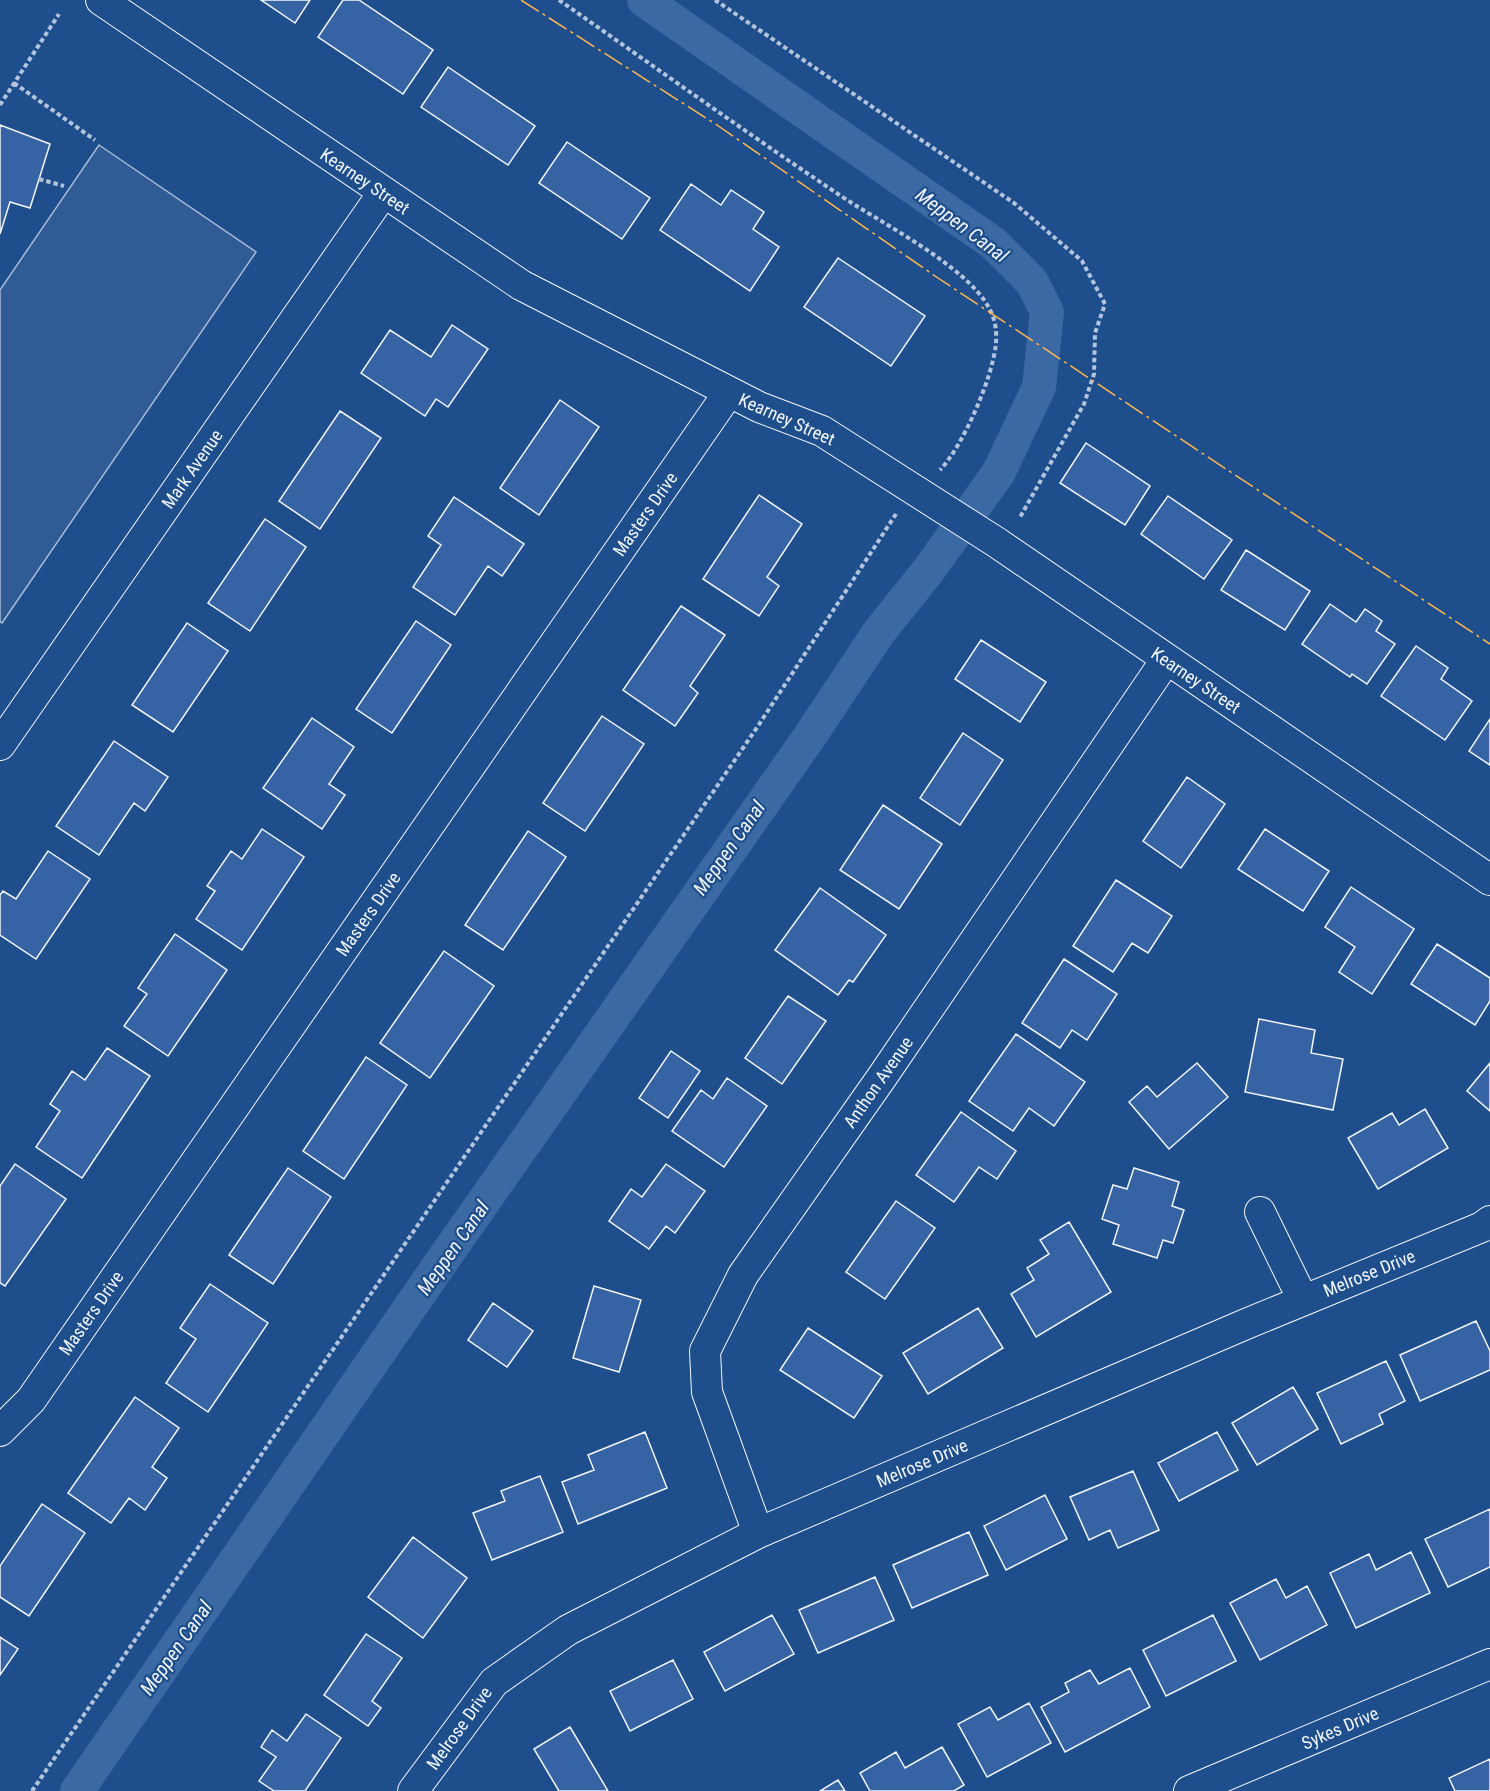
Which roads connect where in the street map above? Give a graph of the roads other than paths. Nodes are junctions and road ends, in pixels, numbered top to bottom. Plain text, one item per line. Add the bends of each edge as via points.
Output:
1 (100, 0) edge
2 (383, 193) junction
3 (729, 392) junction
4 (1166, 660) junction
5 (0, 745) edge
6 (1490, 880) edge
7 (1260, 1212) dead end
8 (1490, 1221) edge
9 (1303, 1300) junction
10 (0, 1431) edge
11 (758, 1533) junction
12 (1490, 1664) edge
13 (414, 1791) edge
14 (1189, 1791) edge

1 - 2 street, Kearney Street
2 - 3 street, Kearney Street via 521,285
2 - 5 street, Mark Avenue
3 - 4 street, Kearney Street via 822,431 999,545
3 - 10 street, Masters Drive via 31,1400
4 - 6 street, Kearney Street
4 - 11 street, Anthon Avenue via 743,1275 705,1351 707,1392
7 - 9 street
8 - 9 street, Melrose Drive
9 - 11 street, Melrose Drive
11 - 13 street, Melrose Drive via 568,1630 494,1682
12 - 14 street, Sykes Drive

